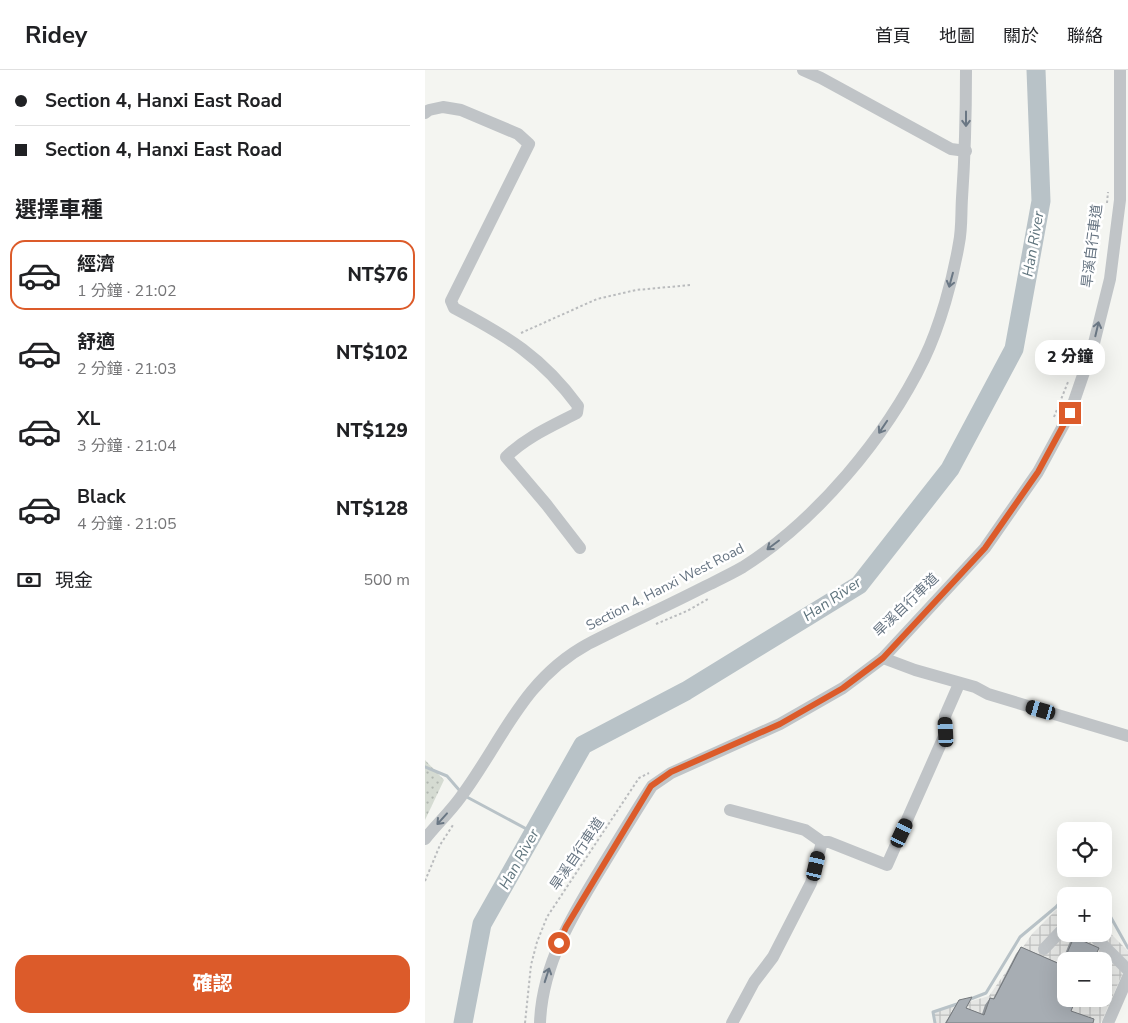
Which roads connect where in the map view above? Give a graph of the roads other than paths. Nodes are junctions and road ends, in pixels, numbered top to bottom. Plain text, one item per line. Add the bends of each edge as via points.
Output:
1 (803, 70) edge
2 (966, 70) edge
3 (1120, 70) edge
4 (425, 113) edge
5 (966, 151) junction
6 (580, 548) dead end
7 (883, 658) junction
8 (959, 684) junction
9 (1128, 736) edge
10 (729, 810) dead end
11 (425, 839) edge
12 (822, 842) junction
13 (1057, 935) edge
14 (1100, 942) edge
15 (1044, 949) dead end
16 (1128, 970) edge
17 (1128, 977) edge
18 (540, 1023) edge
19 (732, 1023) edge
20 (1108, 1023) edge

1 - 5 street via 951,150
2 -> 5 street, Section 4, Hanxi West Road
7 -> 3 street via 985,548 1038,472 1070,413 1094,343 1110,278 1120,200
4 - 6 street via 443,107 461,110 517,134 529,144 451,302 454,308 510,339 539,362 561,383 578,406 577,413 535,434 506,457
5 -> 11 street, Section 4, Hanxi West Road via 959,242 937,327 907,390 861,458 811,513 777,543 742,567 588,644 555,666 526,697 462,794
7 - 8 street
18 -> 7 street via 547,976 566,927 651,786 671,772 780,724 843,688
8 - 9 street
8 - 12 street via 945,716 946,732 887,865
10 - 12 street via 805,830
12 - 19 street via 804,897 773,957 754,982
13 - 15 street
14 - 16 street
17 - 20 street

